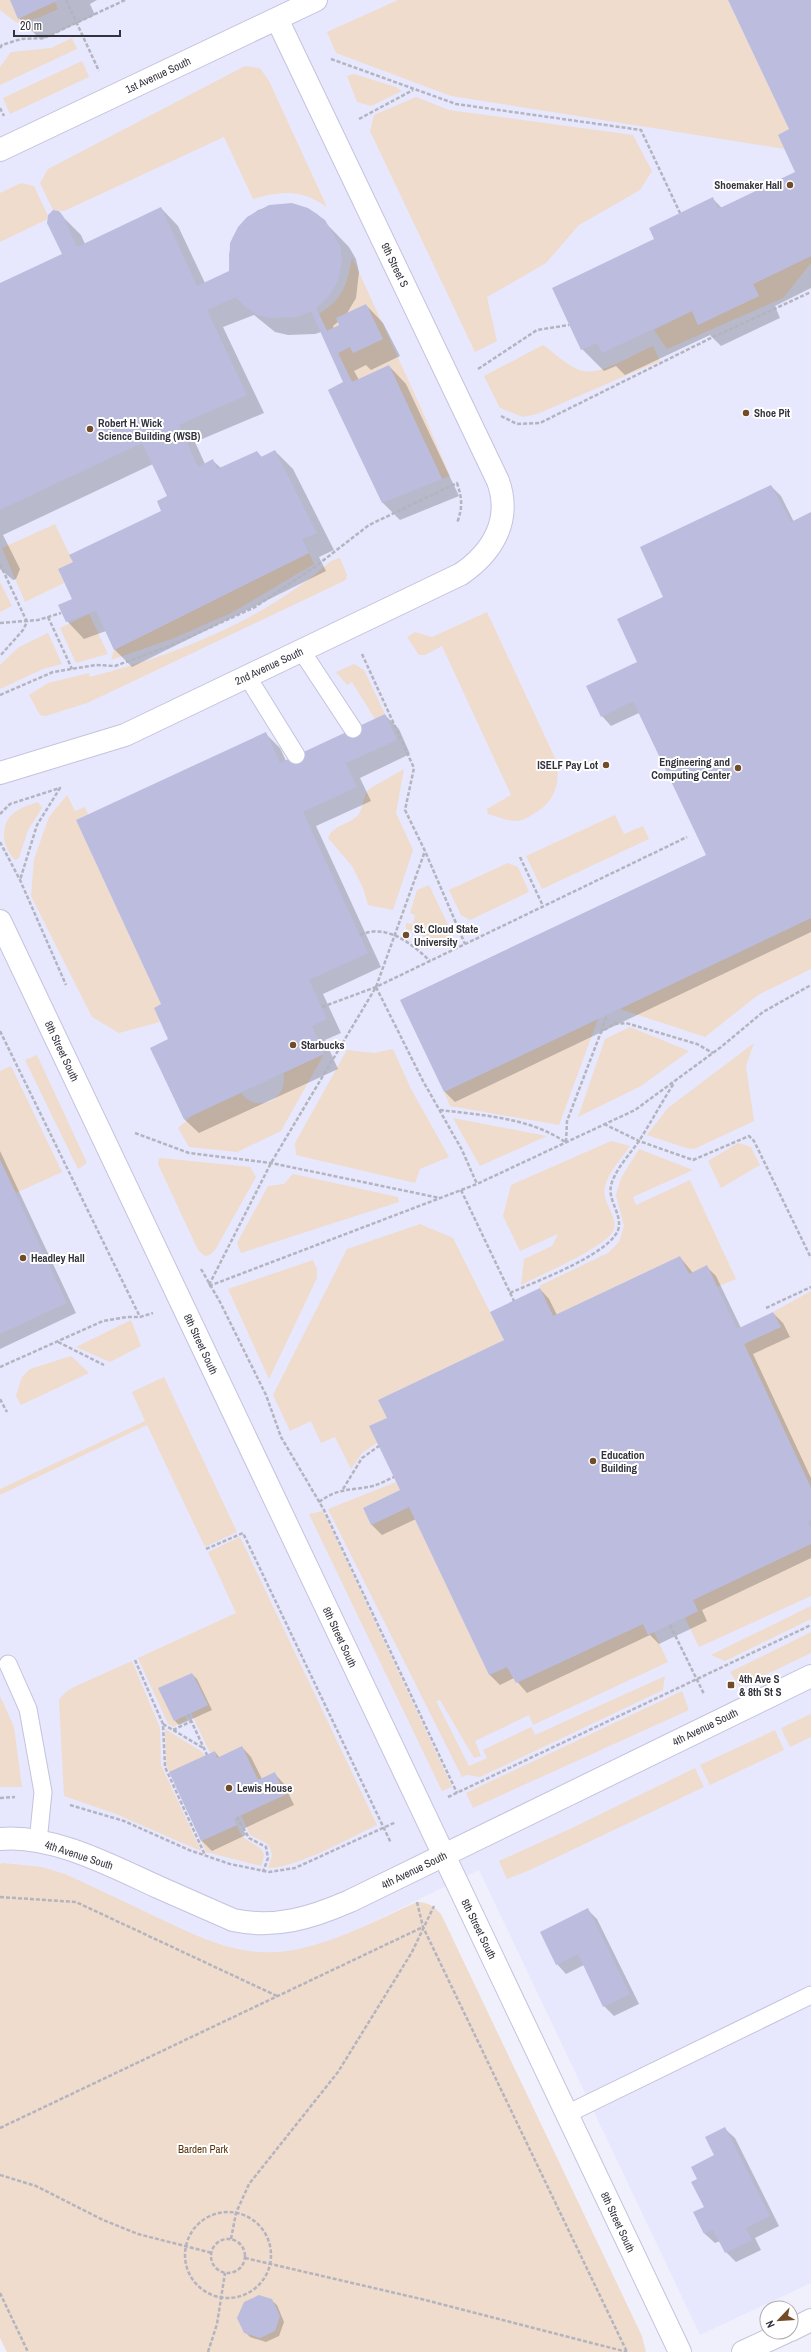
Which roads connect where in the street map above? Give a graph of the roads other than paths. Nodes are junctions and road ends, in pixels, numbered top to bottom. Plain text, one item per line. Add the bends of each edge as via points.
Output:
1 (316, 0) edge
2 (288, 10) edge
3 (0, 150) edge
4 (501, 513) joint
5 (301, 650) junction
6 (247, 676) junction
7 (353, 729) dead end
8 (296, 755) dead end
9 (0, 773) edge
10 (0, 921) edge
11 (8, 1664) dead end
12 (811, 1676) edge
13 (0, 1839) edge
14 (38, 1842) junction
15 (444, 1856) junction
16 (811, 1995) edge
17 (567, 2114) junction
18 (811, 2320) edge
19 (799, 2326) edge
20 (769, 2340) edge
21 (680, 2352) edge
22 (743, 2352) edge

1 - 2 street, 1st Avenue South
2 - 3 street, 1st Avenue South
2 - 4 street, 9th Street S via 503,492
4 - 5 street, 2nd Avenue South via 500,530 492,546 478,562 461,574
5 - 6 street, 2nd Avenue South
5 - 7 lane
6 - 8 lane
6 - 9 street, 2nd Avenue South via 126,735
10 - 15 street, 8th Street South
11 - 14 lane via 28,1709 43,1792
12 - 15 street, 4th Avenue South
13 - 14 street, 4th Avenue South
14 - 15 street, 4th Avenue South via 99,1860 233,1920 253,1924 277,1923 320,1914
15 - 17 street, 8th Street South
16 - 17 lane
17 - 21 street, 8th Street South
18 - 19 street
20 - 22 street

